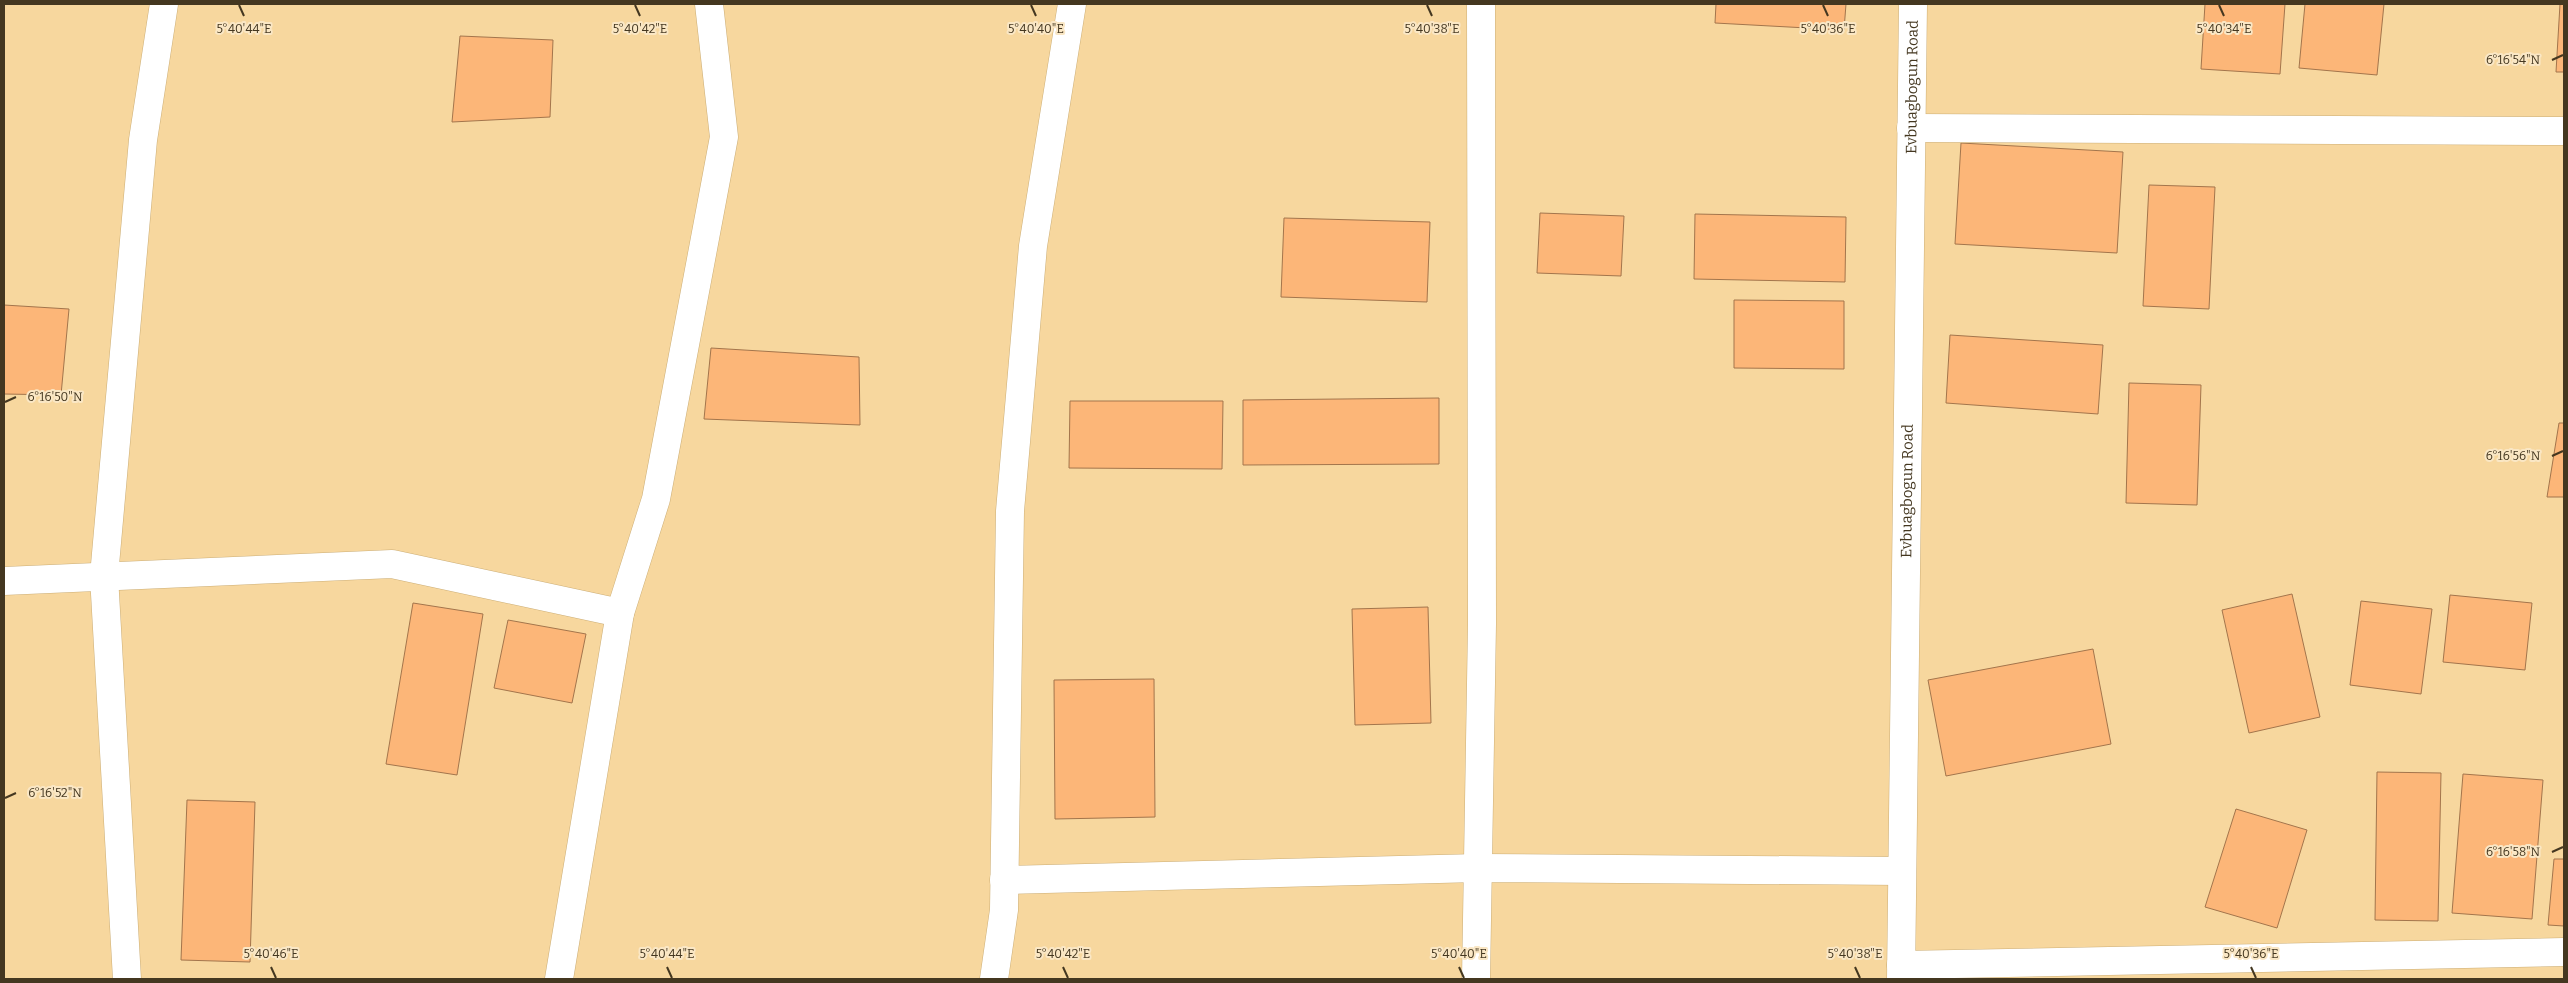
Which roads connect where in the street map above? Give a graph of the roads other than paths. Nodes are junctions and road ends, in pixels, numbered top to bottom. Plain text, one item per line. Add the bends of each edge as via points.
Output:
1 (164, 4) edge
2 (709, 4) edge
3 (1072, 4) edge
4 (1481, 4) edge
5 (1913, 4) edge
6 (1910, 128) junction
7 (2564, 130) edge
8 (104, 576) junction
9 (4, 581) edge
10 (620, 613) junction
11 (1478, 868) junction
12 (1902, 871) junction
13 (1004, 880) junction
14 (2564, 952) edge
15 (1901, 972) edge
16 (127, 979) edge
17 (560, 979) edge
18 (994, 979) edge
19 (1476, 979) edge

1 - 8 street via 143,140
2 - 10 street via 724,137 656,499
3 - 13 street via 1033,246 1010,512
4 - 11 street via 1482,624
5 - 6 street, Evbuagbogun Road
6 - 7 street
6 - 12 street, Evbuagbogun Road
8 - 9 street
8 - 10 street via 392,564
8 - 16 street
10 - 17 street
11 - 12 street
11 - 13 street
11 - 19 street
12 - 15 street, Evbuagbogun Road
13 - 18 street via 1004,910
14 - 15 street

